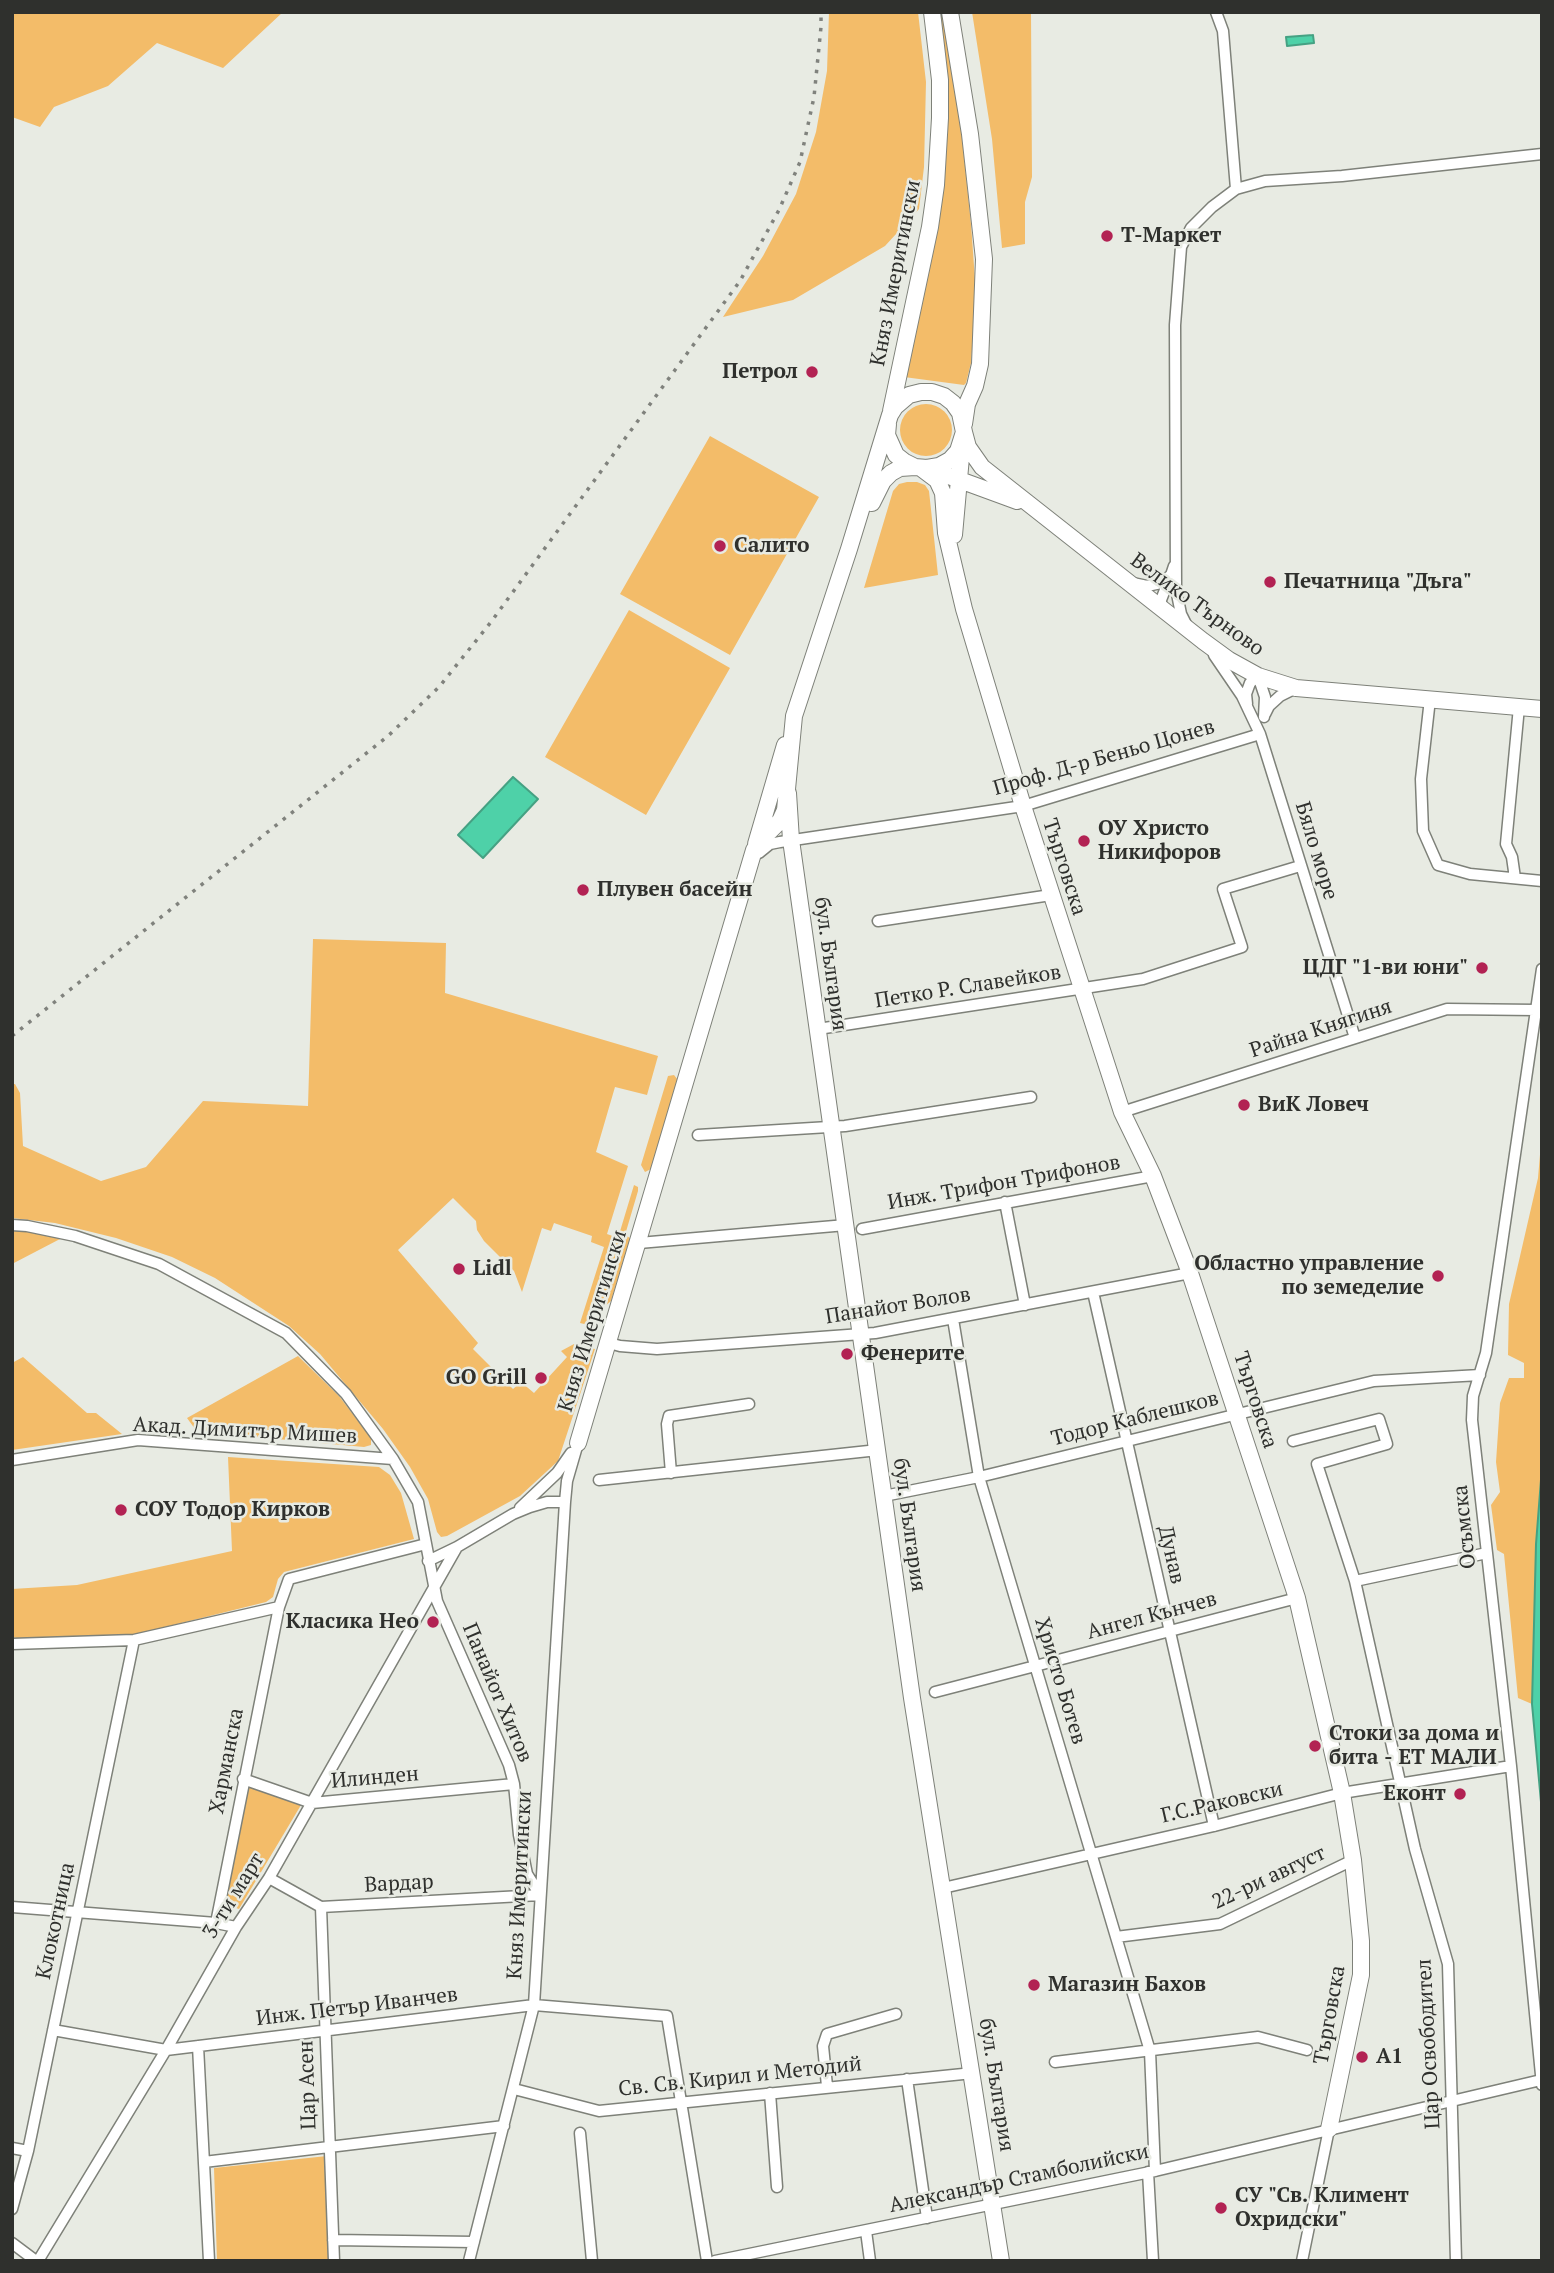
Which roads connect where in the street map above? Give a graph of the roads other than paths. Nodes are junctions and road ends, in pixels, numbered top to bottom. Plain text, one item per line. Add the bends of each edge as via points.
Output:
1 (932, 12) edge
2 (950, 12) edge
3 (1216, 12) edge
4 (1542, 154) edge
5 (1236, 189) junction
6 (889, 420) junction
7 (964, 432) junction
8 (921, 468) junction
9 (959, 479) junction
10 (1000, 494) junction
11 (1029, 505) junction
12 (954, 529) junction
13 (849, 549) junction
14 (1176, 564) junction
15 (1171, 575) junction
16 (954, 576) junction
17 (1130, 583) junction
18 (1176, 589) junction
19 (1161, 607) junction
20 (1189, 630) junction
21 (1203, 641) junction
22 (1258, 677) junction
23 (1296, 688) junction
24 (1430, 699) junction
25 (1248, 707) junction
26 (1519, 707) junction
27 (1542, 709) edge
28 (794, 716) junction
29 (1264, 717) junction
30 (1260, 734) junction
31 (788, 793) junction
32 (1023, 806) junction
33 (791, 840) junction
34 (754, 850) junction
35 (1300, 866) junction
36 (748, 872) junction
37 (1515, 878) junction
38 (1542, 881) edge
39 (1051, 895) junction
40 (878, 921) dead end
41 (1542, 968) edge
42 (1082, 989) junction
43 (1536, 1010) junction
44 (818, 1029) junction
45 (1355, 1038) junction
46 (1031, 1097) dead end
47 (1122, 1112) junction
48 (832, 1127) junction
49 (698, 1135) dead end
50 (1153, 1176) junction
51 (1005, 1202) junction
52 (12, 1225) edge
53 (854, 1227) junction
54 (639, 1242) junction
55 (1190, 1272) junction
56 (1093, 1292) junction
57 (1025, 1305) junction
58 (953, 1319) junction
59 (862, 1335) junction
60 (609, 1343) junction
61 (1480, 1375) junction
62 (749, 1404) dead end
63 (1237, 1414) junction
64 (1293, 1440) dead end
65 (1126, 1442) junction
66 (578, 1443) junction
67 (878, 1450) junction
68 (393, 1459) junction
69 (12, 1460) edge
70 (671, 1473) junction
71 (979, 1477) junction
72 (599, 1480) dead end
73 (884, 1496) junction
74 (565, 1502) junction
75 (513, 1514) junction
76 (426, 1544) junction
77 (457, 1547) junction
78 (1487, 1553) junction
79 (428, 1560) junction
80 (1356, 1581) junction
81 (433, 1588) junction
82 (1297, 1598) junction
83 (278, 1607) junction
84 (1168, 1631) junction
85 (134, 1640) junction
86 (12, 1644) edge
87 (1035, 1667) junction
88 (935, 1692) dead end
89 (1511, 1766) junction
90 (243, 1779) junction
91 (1402, 1783) junction
92 (514, 1784) junction
93 (1342, 1793) junction
94 (312, 1803) junction
95 (1214, 1826) junction
96 (1092, 1853) junction
97 (1353, 1860) junction
98 (269, 1878) junction
99 (943, 1888) junction
100 (540, 1895) junction
101 (321, 1907) junction
102 (12, 1908) edge
103 (78, 1913) junction
104 (216, 1923) junction
105 (236, 1927) junction
106 (1116, 1937) junction
107 (534, 2005) junction
108 (896, 2014) dead end
109 (53, 2030) junction
110 (326, 2031) junction
111 (198, 2046) junction
112 (166, 2050) junction
113 (1307, 2050) dead end
114 (1150, 2051) junction
115 (1055, 2062) dead end
116 (973, 2073) junction
117 (907, 2079) junction
118 (1541, 2082) edge
119 (827, 2086) junction
120 (514, 2089) junction
121 (770, 2093) junction
122 (1452, 2099) junction
123 (682, 2103) junction
124 (504, 2126) junction
125 (1329, 2129) junction
126 (580, 2133) dead end
127 (12, 2148) edge
128 (330, 2148) junction
129 (28, 2151) junction
130 (204, 2162) junction
131 (1152, 2171) junction
132 (777, 2187) dead end
133 (993, 2205) junction
134 (12, 2209) edge
135 (927, 2218) junction
136 (866, 2231) junction
137 (334, 2240) junction
138 (474, 2242) junction
139 (12, 2243) edge
140 (37, 2261) edge
141 (209, 2261) edge
142 (334, 2261) edge
143 (469, 2261) edge
144 (592, 2261) edge
145 (707, 2261) edge
146 (715, 2261) edge
147 (870, 2261) edge
148 (1002, 2261) edge
149 (1153, 2261) edge
150 (1302, 2261) edge
151 (1456, 2261) edge

1 - 6 street, Княз Имеритински via 940,80 936,186
2 - 7 street via 984,259 979,364
3 - 5 street via 1223,30
4 - 5 street via 1265,181
5 - 14 street via 1191,228 1181,247 1175,326
6 - 7 street, Велико Търново via 909,395 933,392 953,403
6 - 8 street via 890,446 905,462
6 - 13 street, Княз Имеритински
7 - 8 street via 950,460
7 - 9 street
7 - 11 street, Велико Търново via 982,467
8 - 9 street
8 - 13 street via 900,468 883,481
8 - 16 street via 943,493
9 - 10 street
9 - 12 street
10 - 11 street
10 - 12 street via 969,497
11 - 17 street, Велико Търново
12 - 16 street
13 - 28 street, Княз Имеритински
14 - 15 street
14 - 18 street
15 - 17 street via 1147,586
15 - 19 street
16 - 32 street, Търговска
17 - 19 street, Велико Търново
18 - 19 street via 1169,604
18 - 20 street
19 - 20 street, Велико Търново
20 - 21 street, Велико Търново
21 - 22 street, Велико Търново
21 - 25 street, Бяло море
22 - 23 street, Велико Търново
22 - 25 street via 1246,694
22 - 29 street via 1265,697
23 - 24 street, Велико Търново
23 - 29 street via 1280,696
24 - 26 street, Велико Търново
24 - 37 street via 1421,779 1423,831 1438,865 1470,874
25 - 30 street, Бяло море
26 - 27 street, Велико Търново
26 - 37 street via 1506,844
28 - 31 street, Княз Имеритински
28 - 34 street
29 - 30 street
30 - 32 street, Проф. Д-р Беньо Цонев
30 - 35 street, Бяло море
31 - 33 street, бул. България
31 - 34 street, Княз Имеритински via 780,821
32 - 33 street, Проф. Д-р Беньо Цонев
32 - 39 street, Търговска
33 - 36 street, Проф. Д-р Беньо Цонев via 762,848
33 - 44 street, бул. България
34 - 36 street, Княз Имеритински
35 - 42 street, Петко Р. Славейков via 1223,889 1242,947 1143,979
35 - 45 street, Бяло море
36 - 54 street, Княз Имеритински
37 - 38 street
39 - 40 street
39 - 42 street, Търговска
41 - 43 street, Осъмска
42 - 44 street, Петко Р. Славейков
42 - 47 street, Търговска
43 - 45 street, Райна Княгиня via 1447,1009
43 - 61 street, Осъмска
44 - 48 street, бул. България
45 - 47 street, Райна Княгиня
46 - 48 street
47 - 50 street, Търговска
48 - 49 street
48 - 53 street, бул. България
50 - 51 street, Инж. Трифон Трифонов
50 - 55 street, Търговска
51 - 53 street, Инж. Трифон Трифонов
51 - 57 street
52 - 68 street, Акад. Димитър Мишев via 75,1237 159,1265 286,1333 346,1394
53 - 54 street, Инж. Трифон Трифонов
53 - 59 street, бул. България
54 - 60 street, Княз Имеритински
55 - 56 street, Панайот Волов
55 - 63 street, Търговска
56 - 57 street, Панайот Волов
56 - 65 street, Дунав
57 - 58 street, Панайот Волов
58 - 59 street, Панайот Волов
58 - 71 street, Христо Ботев
59 - 60 street, Панайот Волов via 657,1349
59 - 67 street, бул. България
60 - 66 street, Княз Имеритински
61 - 63 street, Тодор Каблешков via 1374,1381
61 - 78 street, Осъмска via 1472,1420
62 - 70 street via 670,1416
63 - 65 street, Тодор Каблешков
63 - 82 street, Търговска
64 - 80 street, Цар Освободител via 1379,1419 1387,1444 1317,1464
65 - 71 street, Тодор Каблешков
65 - 84 street, Дунав
66 - 74 street, Княз Имеритински
66 - 75 street via 557,1473
67 - 70 street
67 - 73 street, бул. България
68 - 69 street, Акад. Димитър Мишев via 138,1440
68 - 76 street, Акад. Димитър Мишев via 418,1502
70 - 72 street
71 - 73 street, Тодор Каблешков
71 - 87 street, Христо Ботев
73 - 99 street, бул. България
74 - 75 street via 547,1502
74 - 100 street, Княз Имеритински
75 - 77 street, 3-ти март
76 - 79 street, Акад. Димитър Мишев
76 - 83 street via 289,1579
77 - 79 street, 3-ти март
77 - 81 street, 3-ти март
78 - 80 street
78 - 89 street, Осъмска
79 - 81 street, Акад. Димитър Мишев
80 - 91 street, Цар Освободител
81 - 92 street, Панайот Хитов
81 - 94 street, 3-ти март
82 - 84 street, Ангел Кънчев
82 - 93 street, Търговска
83 - 85 street
83 - 90 street, Харманска
84 - 87 street, Ангел Кънчев
84 - 95 street, Дунав
85 - 86 street
85 - 103 street, Клокотница
87 - 88 street, Ангел Кънчев
87 - 96 street, Христо Ботев
89 - 91 street, Г.С.Раковски
89 - 118 street, Осъмска
90 - 94 street, Илинден
90 - 104 street, Харманска
91 - 93 street, Г.С.Раковски
91 - 122 street, Цар Освободител via 1415,1849 1448,1964
92 - 94 street, Илинден
92 - 100 street, Панайот Хитов via 527,1874
93 - 95 street, Г.С.Раковски
93 - 97 street, Търговска
94 - 98 street, 3-ти март
95 - 96 street, Г.С.Раковски
96 - 99 street, Г.С.Раковски
96 - 106 street, Христо Ботев
97 - 106 street, 22-ри август via 1220,1924
97 - 125 street, Търговска via 1361,1975
98 - 101 street
98 - 105 street, 3-ти март
99 - 116 street, бул. България
100 - 101 street, Вардар
100 - 107 street, Княз Имеритински
101 - 110 street, Цар Асен
102 - 103 street
103 - 104 street
103 - 109 street, Клокотница
104 - 105 street
105 - 112 street, 3-ти март
106 - 114 street, Христо Ботев
107 - 110 street, Инж. Петър Иванчев
107 - 120 street, Княз Имеритински
107 - 123 street, Инж. Петър Иванчев via 667,2016
108 - 119 street via 827,2034 823,2046
109 - 112 street, Инж. Петър Иванчев
109 - 129 street, Клокотница
110 - 111 street, Инж. Петър Иванчев
110 - 128 street, Цар Асен
111 - 112 street, Инж. Петър Иванчев
111 - 130 street
112 - 140 street, 3-ти март
113 - 114 street via 1258,2037
114 - 115 street
114 - 131 street, Христо Ботев
116 - 117 street, Св. Св. Кирил и Методий
116 - 133 street, бул. България
117 - 119 street, Св. Св. Кирил и Методий
117 - 135 street
118 - 122 street, Александър Стамболийски
119 - 121 street, Св. Св. Кирил и Методий
120 - 123 street, Св. Св. Кирил и Методий via 599,2111
120 - 124 street, Княз Имеритински
121 - 123 street, Св. Св. Кирил и Методий
121 - 132 street
122 - 125 street, Александър Стамболийски
122 - 151 street, Цар Освободител
123 - 145 street
124 - 128 street
124 - 138 street, Княз Имеритински
125 - 131 street, Александър Стамболийски
125 - 150 street, Търговска
126 - 144 street
127 - 129 street
128 - 130 street
128 - 137 street, Цар Асен
129 - 134 street, Клокотница
130 - 141 street
131 - 133 street, Александър Стамболийски
131 - 149 street
133 - 135 street, Александър Стамболийски
133 - 148 street, бул. България
135 - 136 street, Александър Стамболийски
136 - 146 street, Александър Стамболийски
136 - 147 street
137 - 138 street
137 - 142 street, Цар Асен
138 - 143 street, Княз Имеритински
139 - 140 street

